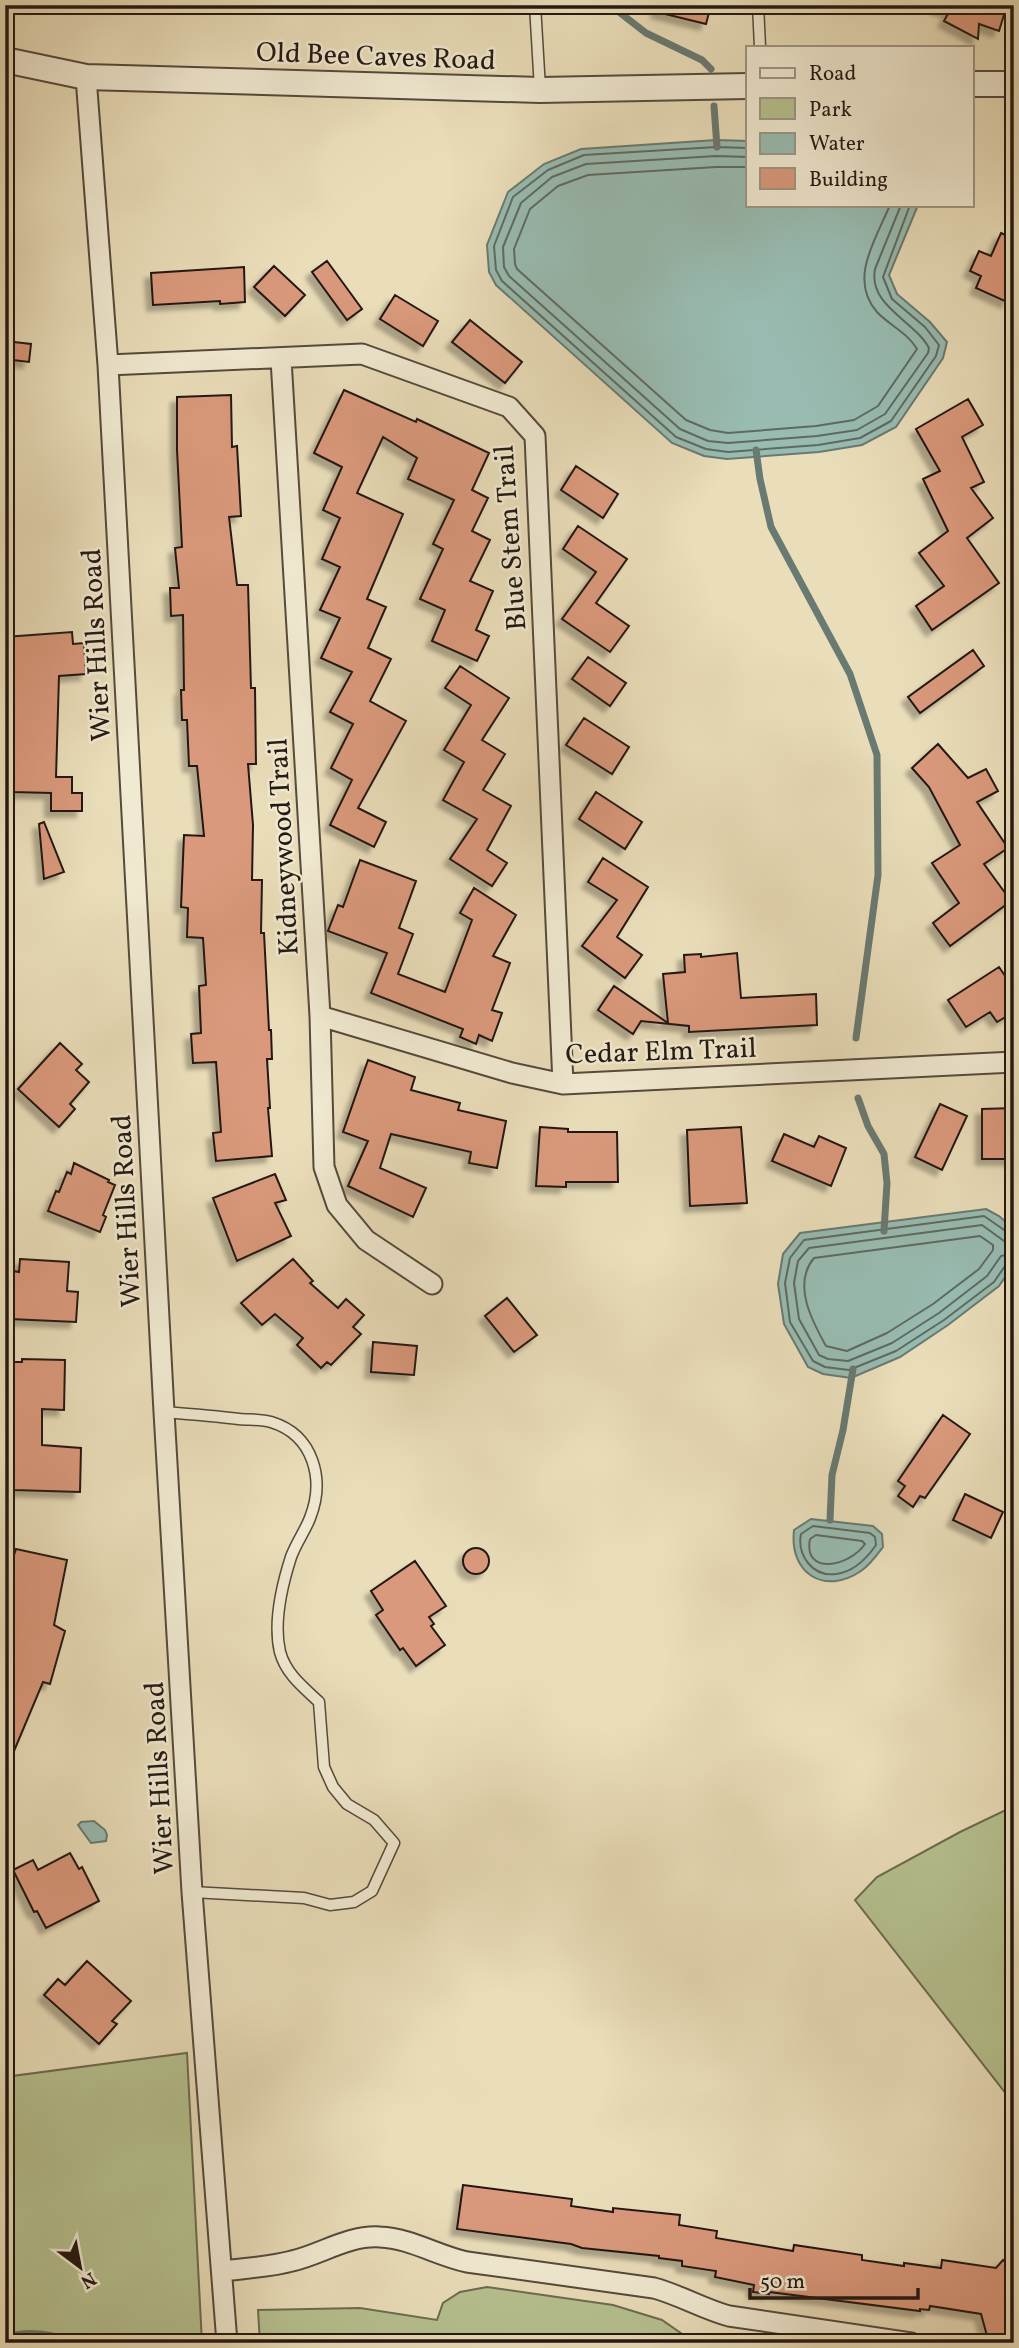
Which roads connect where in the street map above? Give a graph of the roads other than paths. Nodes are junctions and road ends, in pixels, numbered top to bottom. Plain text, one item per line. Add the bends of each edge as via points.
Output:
1 (535, 5) edge
2 (758, 5) edge
3 (760, 46) edge
4 (5, 60) edge
5 (86, 77) junction
6 (974, 84) edge
7 (1014, 84) edge
8 (746, 86) edge
9 (540, 90) junction
10 (281, 359) junction
11 (108, 365) junction
12 (320, 1016) junction
13 (1014, 1062) edge
14 (563, 1084) junction
15 (432, 1284) dead end
16 (164, 1412) junction
17 (192, 1892) junction
18 (223, 2271) junction
19 (228, 2343) edge
20 (911, 2343) edge

1 - 9 lane
2 - 3 lane
4 - 5 street, Old Bee Caves Road
5 - 9 street, Old Bee Caves Road
5 - 11 street, Wier Hills Road
6 - 7 street
8 - 9 street, Old Bee Caves Road
10 - 11 street, Blue Stem Trail
10 - 12 street, Kidneywood Trail
10 - 14 street, Blue Stem Trail via 362,354 509,407 535,436
11 - 16 street, Wier Hills Road
12 - 14 street, Cedar Elm Trail
12 - 15 street, Kidneywood Trail via 324,1167 337,1205 366,1240
13 - 14 street, Cedar Elm Trail
16 - 17 street, Wier Hills Road
16 - 17 lane via 270,1422 294,1432 310,1452 317,1484 311,1516 291,1556 280,1604 277,1631 281,1653 298,1684 319,1702 324,1767 333,1787 394,1843 372,1891 354,1902 330,1905 304,1898
17 - 18 street, Wier Hills Road
18 - 19 street, Wier Hills Road
18 - 20 street via 293,2261 343,2242 381,2237 445,2258 654,2288 729,2316

